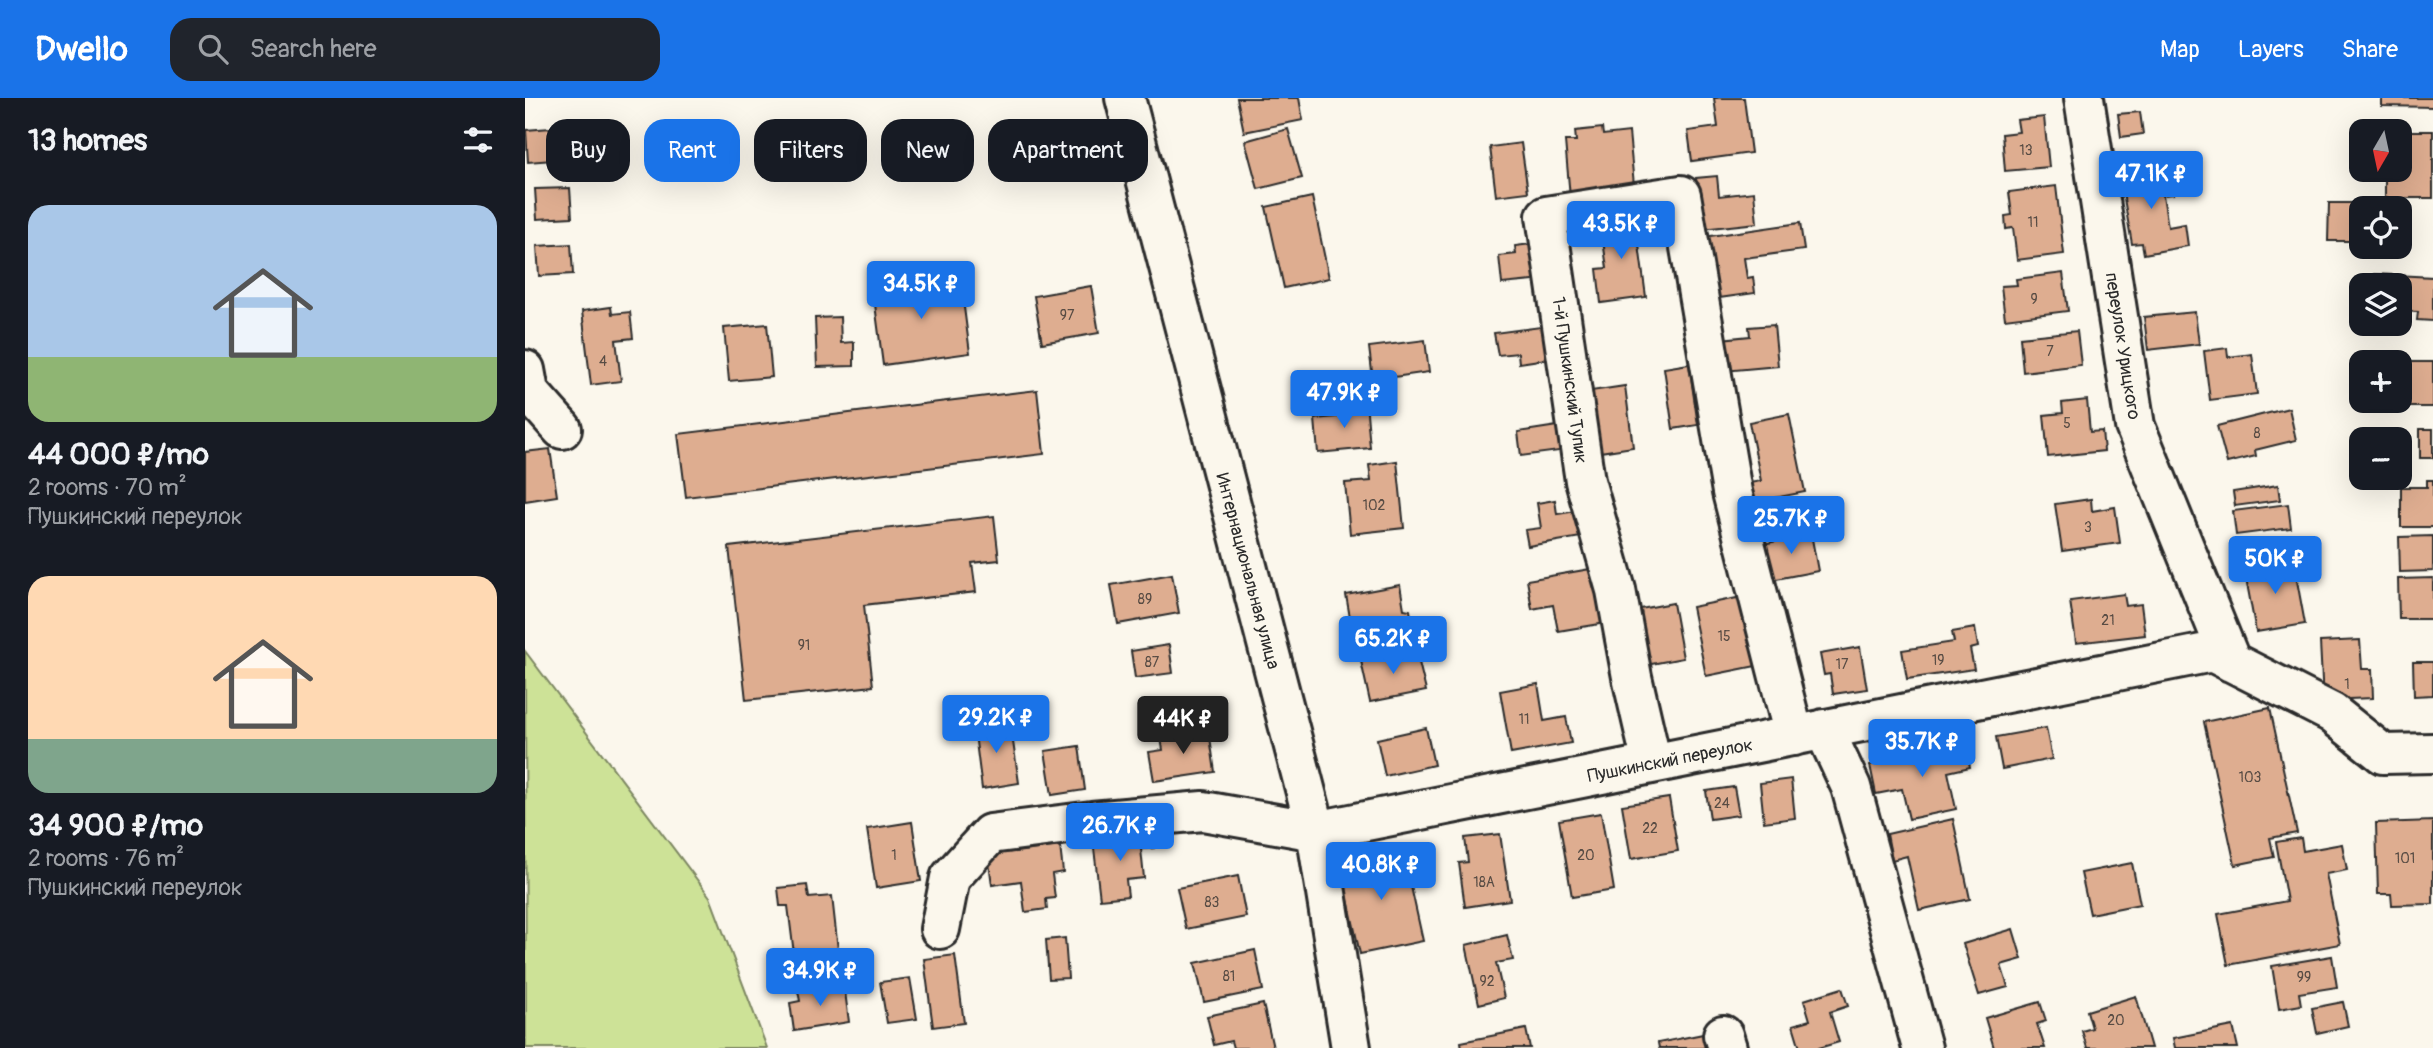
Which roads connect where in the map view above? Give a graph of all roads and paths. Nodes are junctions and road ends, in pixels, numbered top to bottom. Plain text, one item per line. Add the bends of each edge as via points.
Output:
1 (1125, 98) edge
2 (2084, 98) edge
3 (525, 370) edge
4 (562, 429) dead end
5 (2231, 662) junction
6 (1809, 733) junction
7 (2433, 753) edge
8 (1652, 764) junction
9 (1316, 831) junction
10 (940, 929) dead end
11 (1351, 1048) edge
12 (1922, 1048) edge

1 - 9 street, Интернациональная улица
2 - 5 street, переулок Урицкого via 2135,426
3 - 4 street via 529,392
5 - 6 street, Пушкинский переулок via 2211,652
5 - 7 street, Пушкинский переулок via 2332,713 2383,754
6 - 8 street, Пушкинский переулок
6 - 8 street, 1-й Пушкинский Тупик via 1732,492 1681,195 1546,216 1585,481 1616,590
6 - 12 street via 1851,788
8 - 9 street, Пушкинский переулок
9 - 10 street, Пушкинский переулок via 1203,811 990,834 950,878
9 - 11 street, Интернациональная улица

